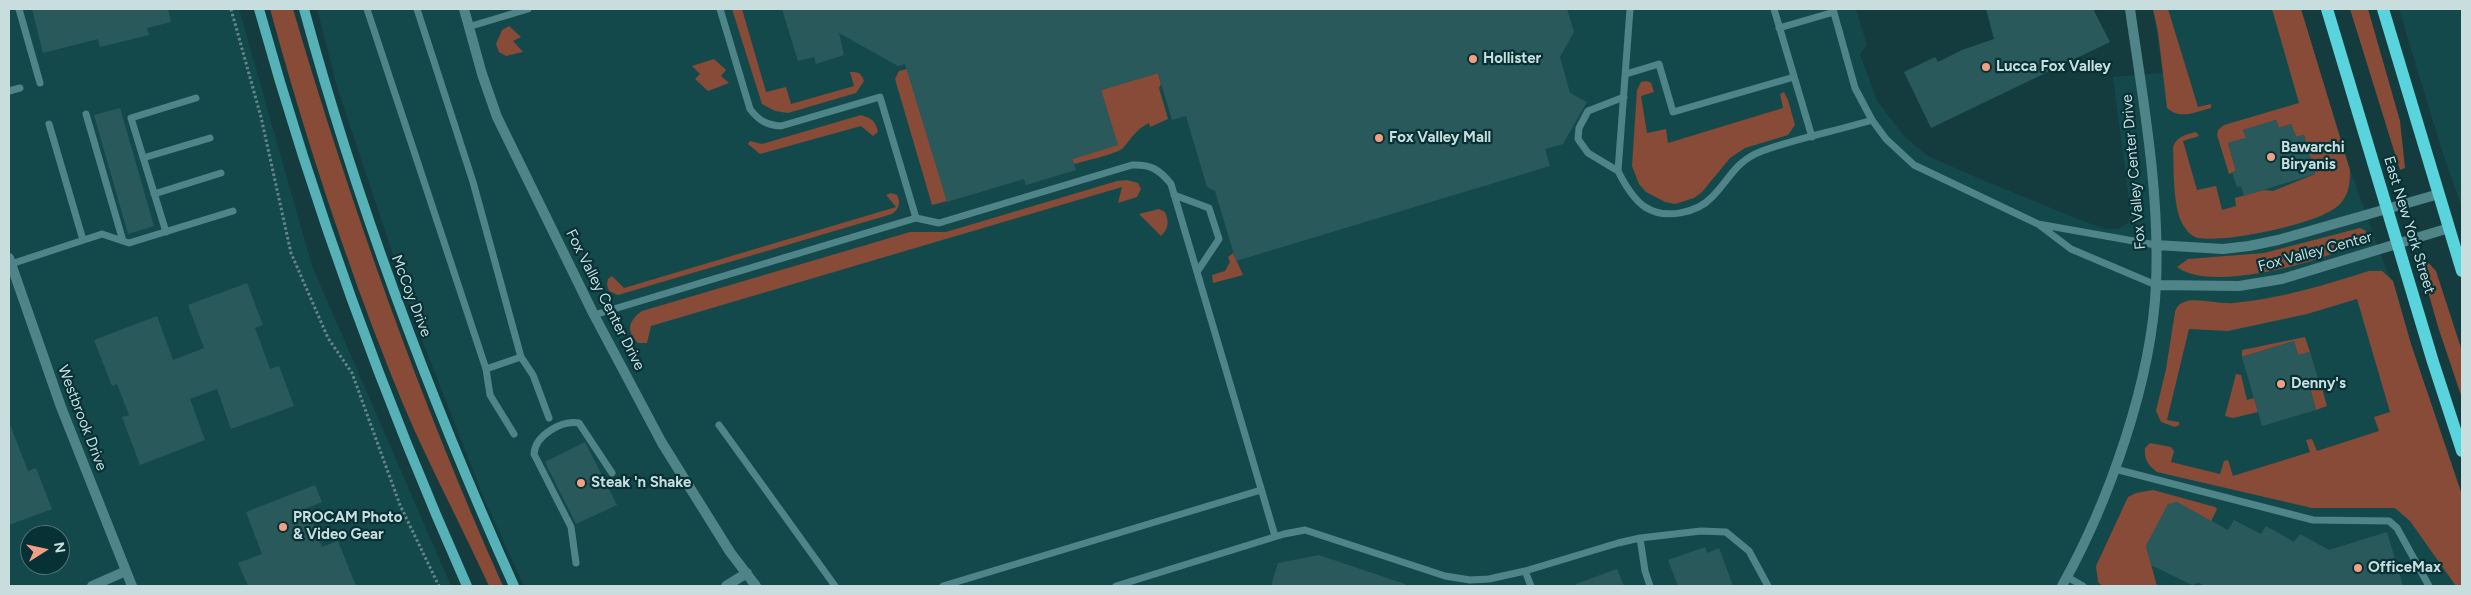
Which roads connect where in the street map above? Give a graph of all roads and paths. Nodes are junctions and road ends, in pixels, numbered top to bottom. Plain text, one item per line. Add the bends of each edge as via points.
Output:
1 (19, 9) edge
2 (231, 9) edge
3 (259, 9) edge
4 (304, 9) edge
5 (367, 9) edge
6 (417, 9) edge
7 (464, 9) edge
8 (528, 9) edge
9 (720, 9) edge
10 (1630, 9) edge
11 (1774, 9) edge
12 (2130, 9) edge
13 (2327, 9) edge
14 (2383, 9) edge
15 (1833, 10) edge
16 (468, 27) junction
17 (1779, 28) junction
18 (1626, 74) junction
19 (1794, 77) junction
20 (40, 83) dead end
21 (20, 88) dead end
22 (9, 91) edge
23 (1624, 97) junction
24 (196, 98) dead end
25 (86, 114) dead end
26 (1872, 120) junction
27 (49, 124) dead end
28 (1812, 137) junction
29 (210, 138) dead end
30 (143, 158) junction
31 (1618, 171) junction
32 (221, 173) dead end
33 (154, 194) junction
34 (2439, 194) junction
35 (1174, 195) junction
36 (2387, 208) junction
37 (233, 211) dead end
38 (916, 218) junction
39 (2038, 224) junction
40 (2449, 228) junction
41 (166, 232) junction
42 (83, 240) junction
43 (123, 241) junction
44 (2398, 244) junction
45 (2156, 245) junction
46 (10, 261) edge
47 (2462, 271) edge
48 (1197, 272) junction
49 (2156, 285) junction
50 (594, 315) junction
51 (521, 357) junction
52 (486, 369) junction
53 (550, 418) dead end
54 (719, 425) dead end
55 (514, 434) dead end
56 (2462, 451) edge
57 (2115, 468) junction
58 (612, 473) dead end
59 (1261, 490) junction
60 (1275, 536) junction
61 (1640, 538) junction
62 (576, 564) dead end
63 (1525, 571) junction
64 (126, 572) junction
65 (747, 573) junction
66 (2065, 582) edge
67 (92, 586) edge
68 (132, 586) edge
69 (439, 586) edge
70 (467, 586) edge
71 (514, 586) edge
72 (726, 586) edge
73 (756, 586) edge
74 (835, 586) edge
75 (943, 586) edge
76 (1116, 586) edge
77 (1531, 586) edge
78 (1650, 586) edge
79 (1768, 586) edge
80 (2083, 586) edge
81 (2429, 586) edge

1 - 20 lane
2 - 69 path via 261,117 291,253 328,338 352,374 400,505
3 - 70 street via 311,182 378,372
4 - 71 street, McCoy Drive via 350,169 380,257 463,473
5 - 52 lane
6 - 51 lane via 473,182
7 - 16 street, Fox Valley Center Drive
8 - 16 lane
9 - 38 lane via 750,108 757,118 769,125 781,126 880,96
10 - 18 lane
11 - 17 lane
12 - 45 street, Fox Valley Center Drive via 2149,150
13 - 36 main road, East New York Street
14 - 34 main road
15 - 17 lane
15 - 26 lane via 1855,88
16 - 50 street, Fox Valley Center Drive via 497,117
17 - 19 lane
18 - 19 lane via 1659,64 1673,112
18 - 23 lane
19 - 28 lane
21 - 22 lane
23 - 31 lane
23 - 31 lane via 1588,111 1579,128 1578,139 1588,153
24 - 30 lane via 131,118
25 - 43 lane
26 - 28 lane
26 - 39 lane via 1886,139 1914,165
27 - 42 lane
28 - 31 lane via 1761,152 1736,166 1712,198 1692,211 1671,214 1646,207 1626,187
29 - 30 lane
30 - 33 lane
32 - 33 lane
33 - 41 lane
34 - 36 street, Fox Valley Center
34 - 40 main road
35 - 38 lane via 1171,184 1156,168 1132,165 938,223
35 - 48 lane
35 - 48 lane via 1209,208 1219,239
36 - 44 main road, East New York Street
36 - 45 street, Fox Valley Center via 2249,246
37 - 41 lane
38 - 50 lane
39 - 45 lane
39 - 49 lane via 2071,248
40 - 44 street, Fox Valley Center
40 - 47 main road
41 - 43 lane via 129,243
42 - 43 lane via 102,234
42 - 46 lane
44 - 49 street, Fox Valley Center via 2282,279 2239,286
44 - 56 main road, East New York Street
45 - 49 street, Fox Valley Center Drive
46 - 64 street, Westbrook Drive via 61,407
48 - 59 lane
49 - 57 street, Fox Valley Center Drive via 2142,373
50 - 65 street, Fox Valley Center Drive via 662,443 730,552
51 - 52 lane
51 - 53 lane via 533,375
52 - 55 lane via 490,395
54 - 74 lane
57 - 66 street, Fox Valley Center Drive
57 - 81 lane via 2313,520 2390,521
58 - 62 lane via 579,423 568,423 547,433 534,446 538,461 571,527
59 - 60 lane
59 - 75 lane
60 - 63 lane via 1305,530 1444,576 1470,580
60 - 76 lane
61 - 63 lane
61 - 78 lane
61 - 79 lane via 1702,531 1726,532 1749,551
63 - 77 lane
64 - 67 street
64 - 68 street, Westbrook Drive
65 - 72 street
65 - 73 street, Fox Valley Center Drive
66 - 80 lane

